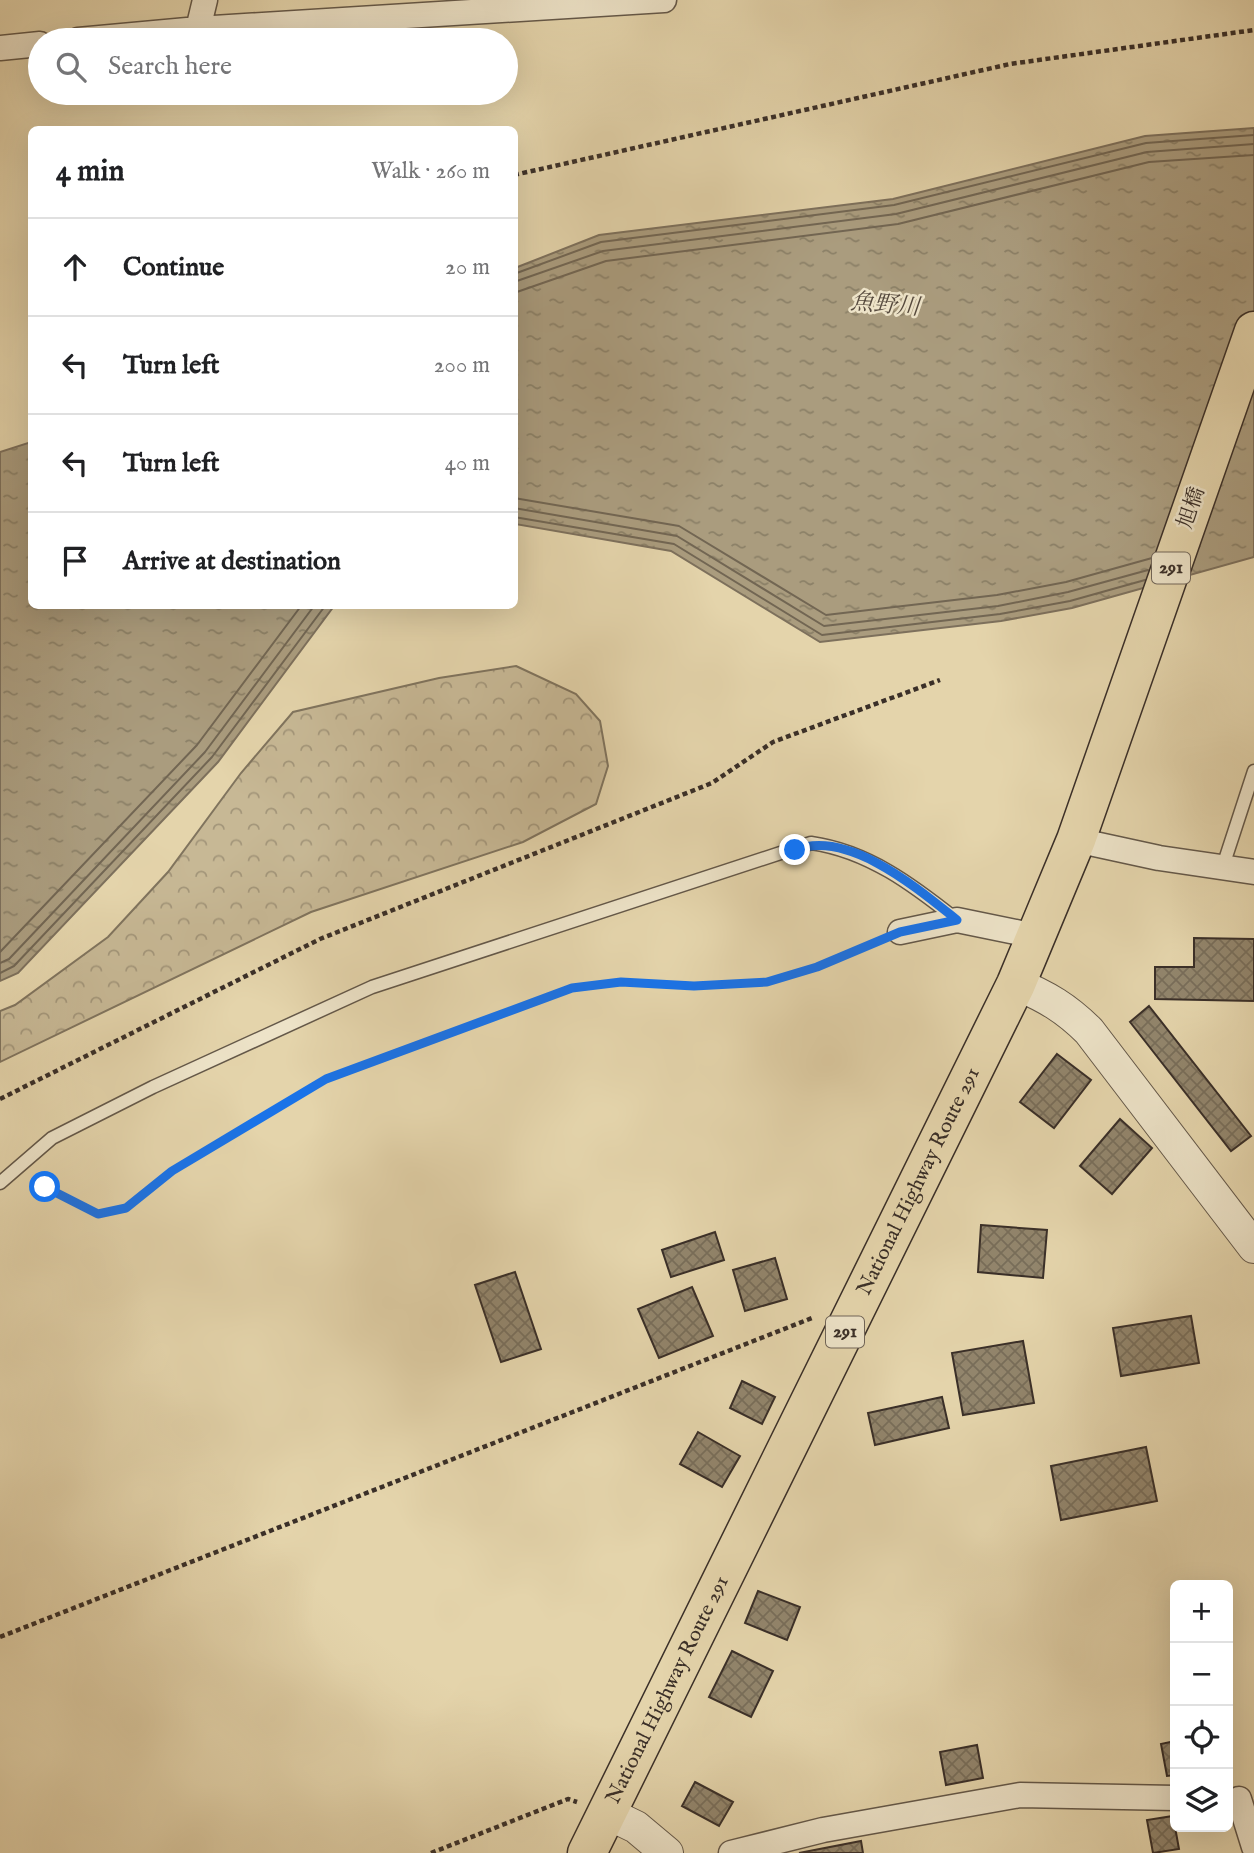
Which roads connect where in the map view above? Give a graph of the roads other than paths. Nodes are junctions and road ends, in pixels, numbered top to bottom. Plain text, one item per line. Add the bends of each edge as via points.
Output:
1 (205, 0) edge
2 (664, 0) edge
3 (198, 28) edge
4 (214, 28) edge
5 (28, 45) edge
6 (0, 48) edge
7 (1254, 331) edge
8 (1254, 771) edge
9 (1082, 822) junction
10 (1223, 866) junction
11 (1254, 872) edge
12 (957, 920) junction
13 (900, 932) road end
14 (1035, 936) junction
15 (1016, 984) junction
16 (0, 1183) edge
17 (1254, 1247) edge
18 (1170, 1798) edge
19 (1240, 1798) edge
20 (607, 1813) junction
21 (1254, 1847) edge
22 (587, 1853) edge
23 (667, 1853) edge
24 (732, 1853) edge

1 - 3 street
2 - 4 street
5 - 6 street
7 - 9 highway, 旭橋 / 291
8 - 10 lane
9 - 10 street via 1159,858
9 - 14 highway, National Highway Route 291 / 291
10 - 11 street
12 - 13 street
12 - 14 street
12 - 16 lane via 916,887 866,859 811,843 372,987 63,1132
14 - 15 highway, National Highway Route 291 / 291
15 - 17 street via 1068,1010 1089,1031
15 - 20 highway, National Highway Route 291 / 291
18 - 24 street via 1020,1795 823,1830
19 - 21 street
20 - 22 highway, National Highway Route 291 / 291
20 - 23 street via 636,1827

